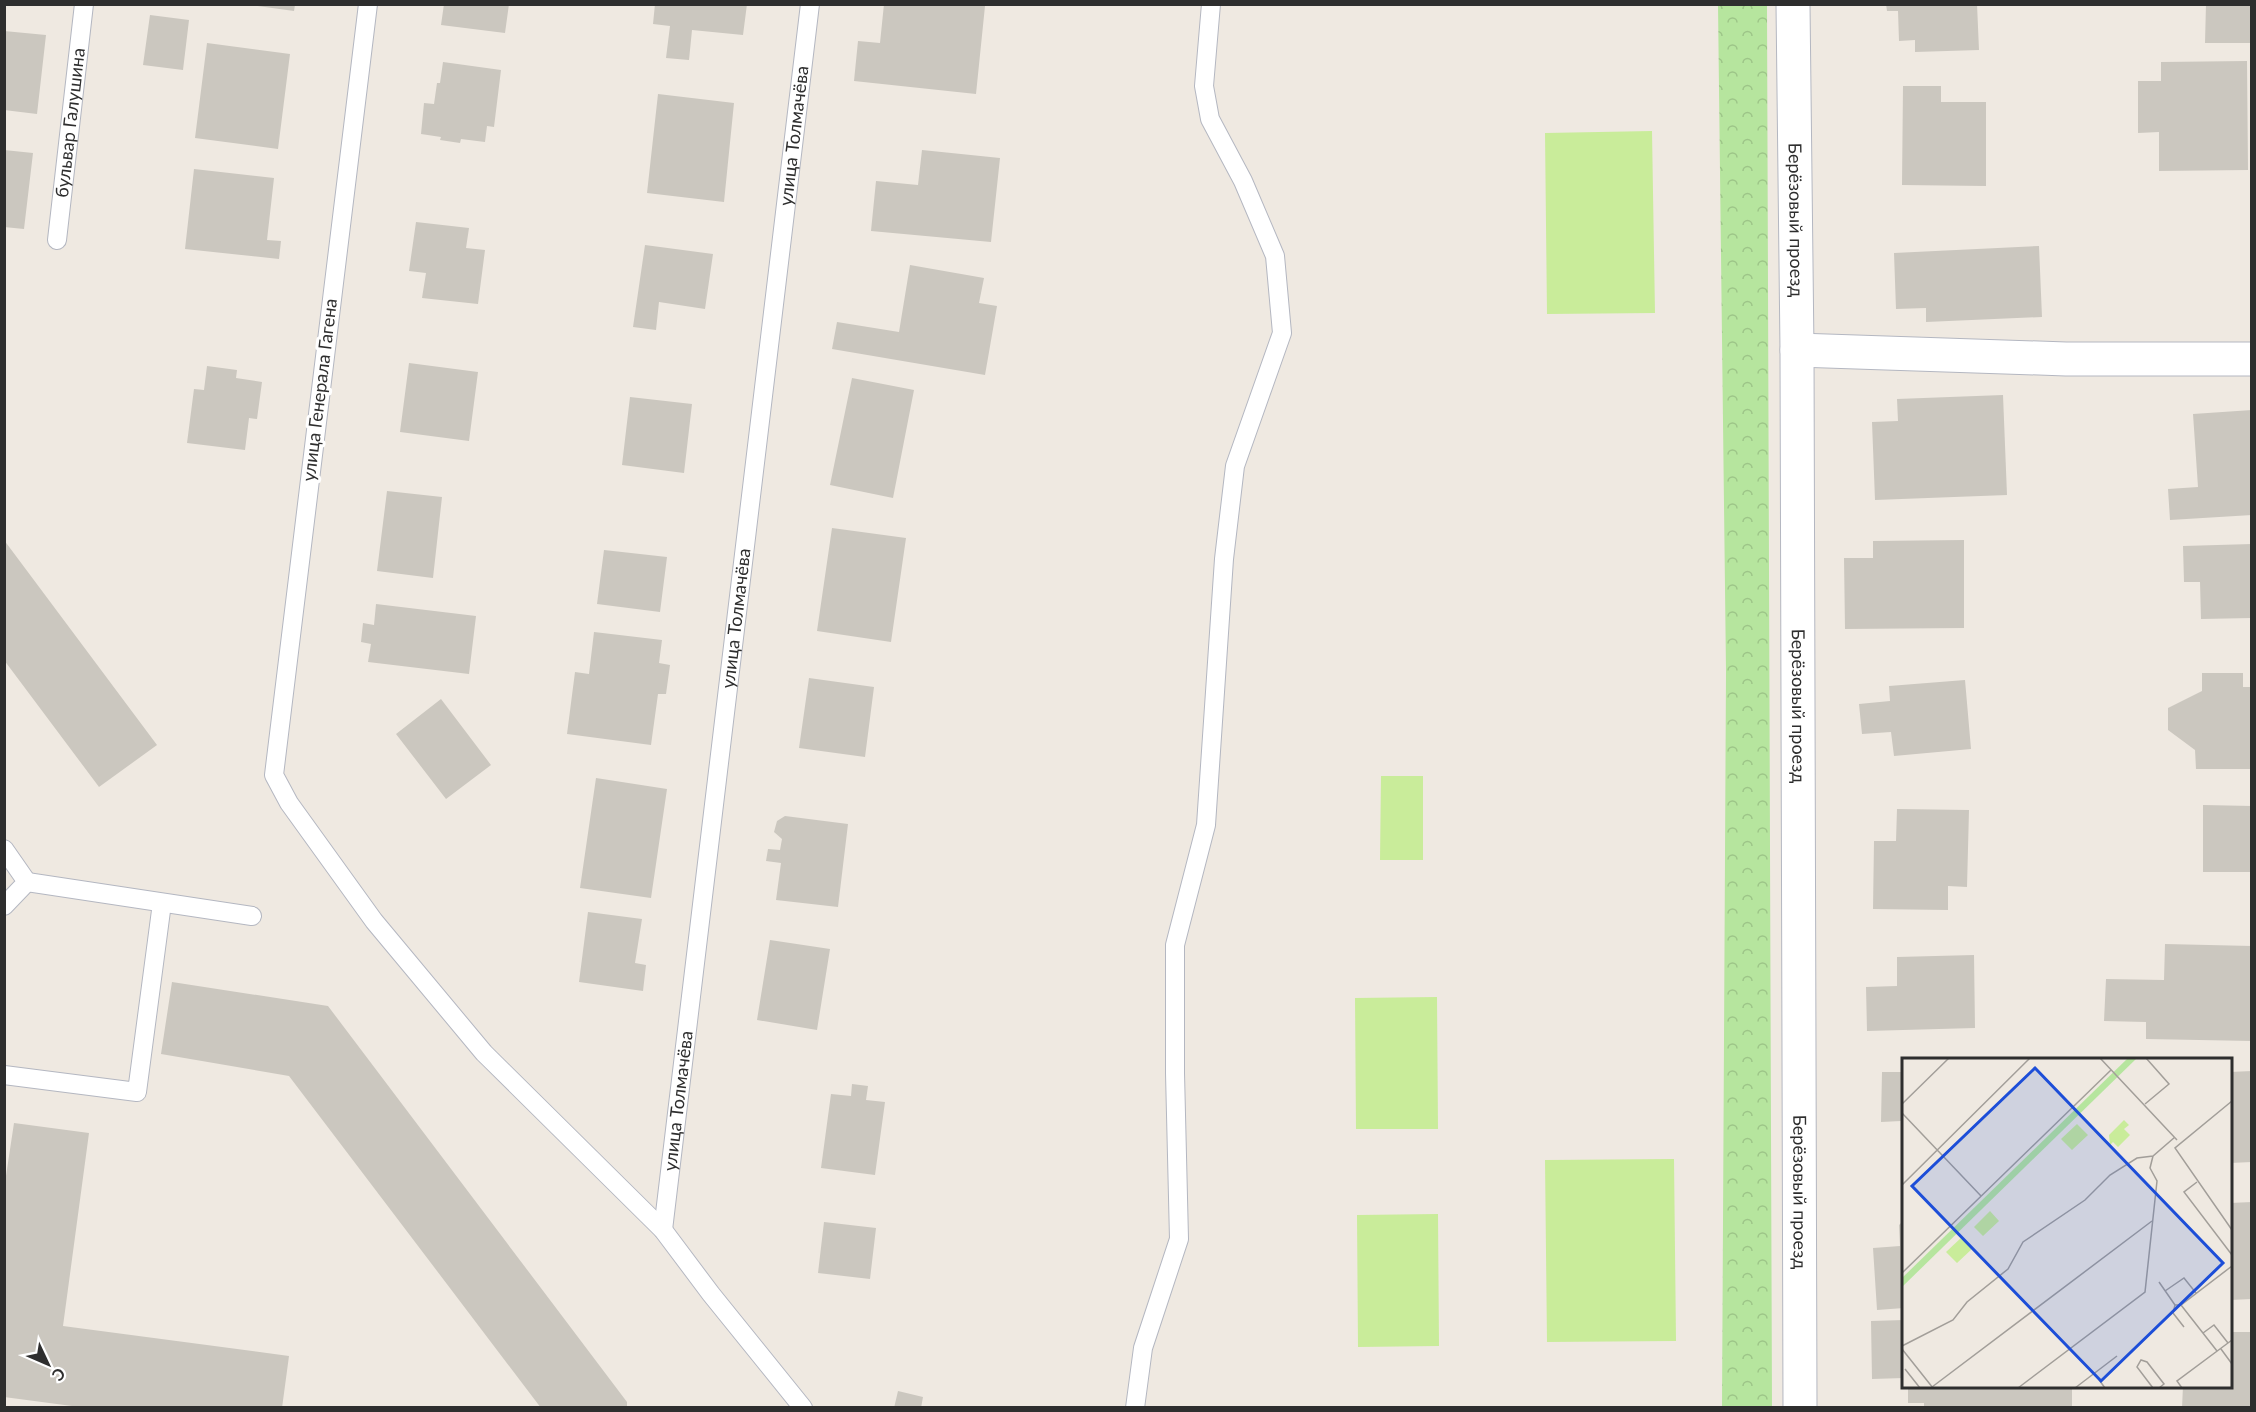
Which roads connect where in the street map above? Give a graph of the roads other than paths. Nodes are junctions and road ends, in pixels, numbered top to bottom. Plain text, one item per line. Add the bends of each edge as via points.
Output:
1 (84, 4) edge
2 (368, 4) edge
3 (810, 4) edge
4 (1211, 4) edge
5 (1793, 4) edge
6 (57, 240) dead end
7 (1797, 350) junction
8 (2252, 359) edge
9 (4, 849) edge
10 (27, 882) junction
11 (162, 903) junction
12 (4, 906) edge
13 (252, 916) dead end
14 (4, 1075) edge
15 (663, 1230) junction
16 (803, 1407) edge
17 (1135, 1407) edge
18 (1800, 1407) edge

1 - 6 lane, бульвар Галушина
2 - 15 lane, улица Генерала Гагена via 274,775 289,803 374,921 484,1053
3 - 15 lane, улица Толмачёва
4 - 17 lane via 1204,86 1210,119 1244,181 1275,256 1282,333 1235,466 1224,560 1206,825 1175,945 1179,1239 1143,1348
5 - 7 street, Берёзовый проезд
7 - 8 street via 2066,359
7 - 18 street, Берёзовый проезд
9 - 10 lane
10 - 11 lane
10 - 12 lane
11 - 13 lane
11 - 14 lane via 137,1092
15 - 16 lane

